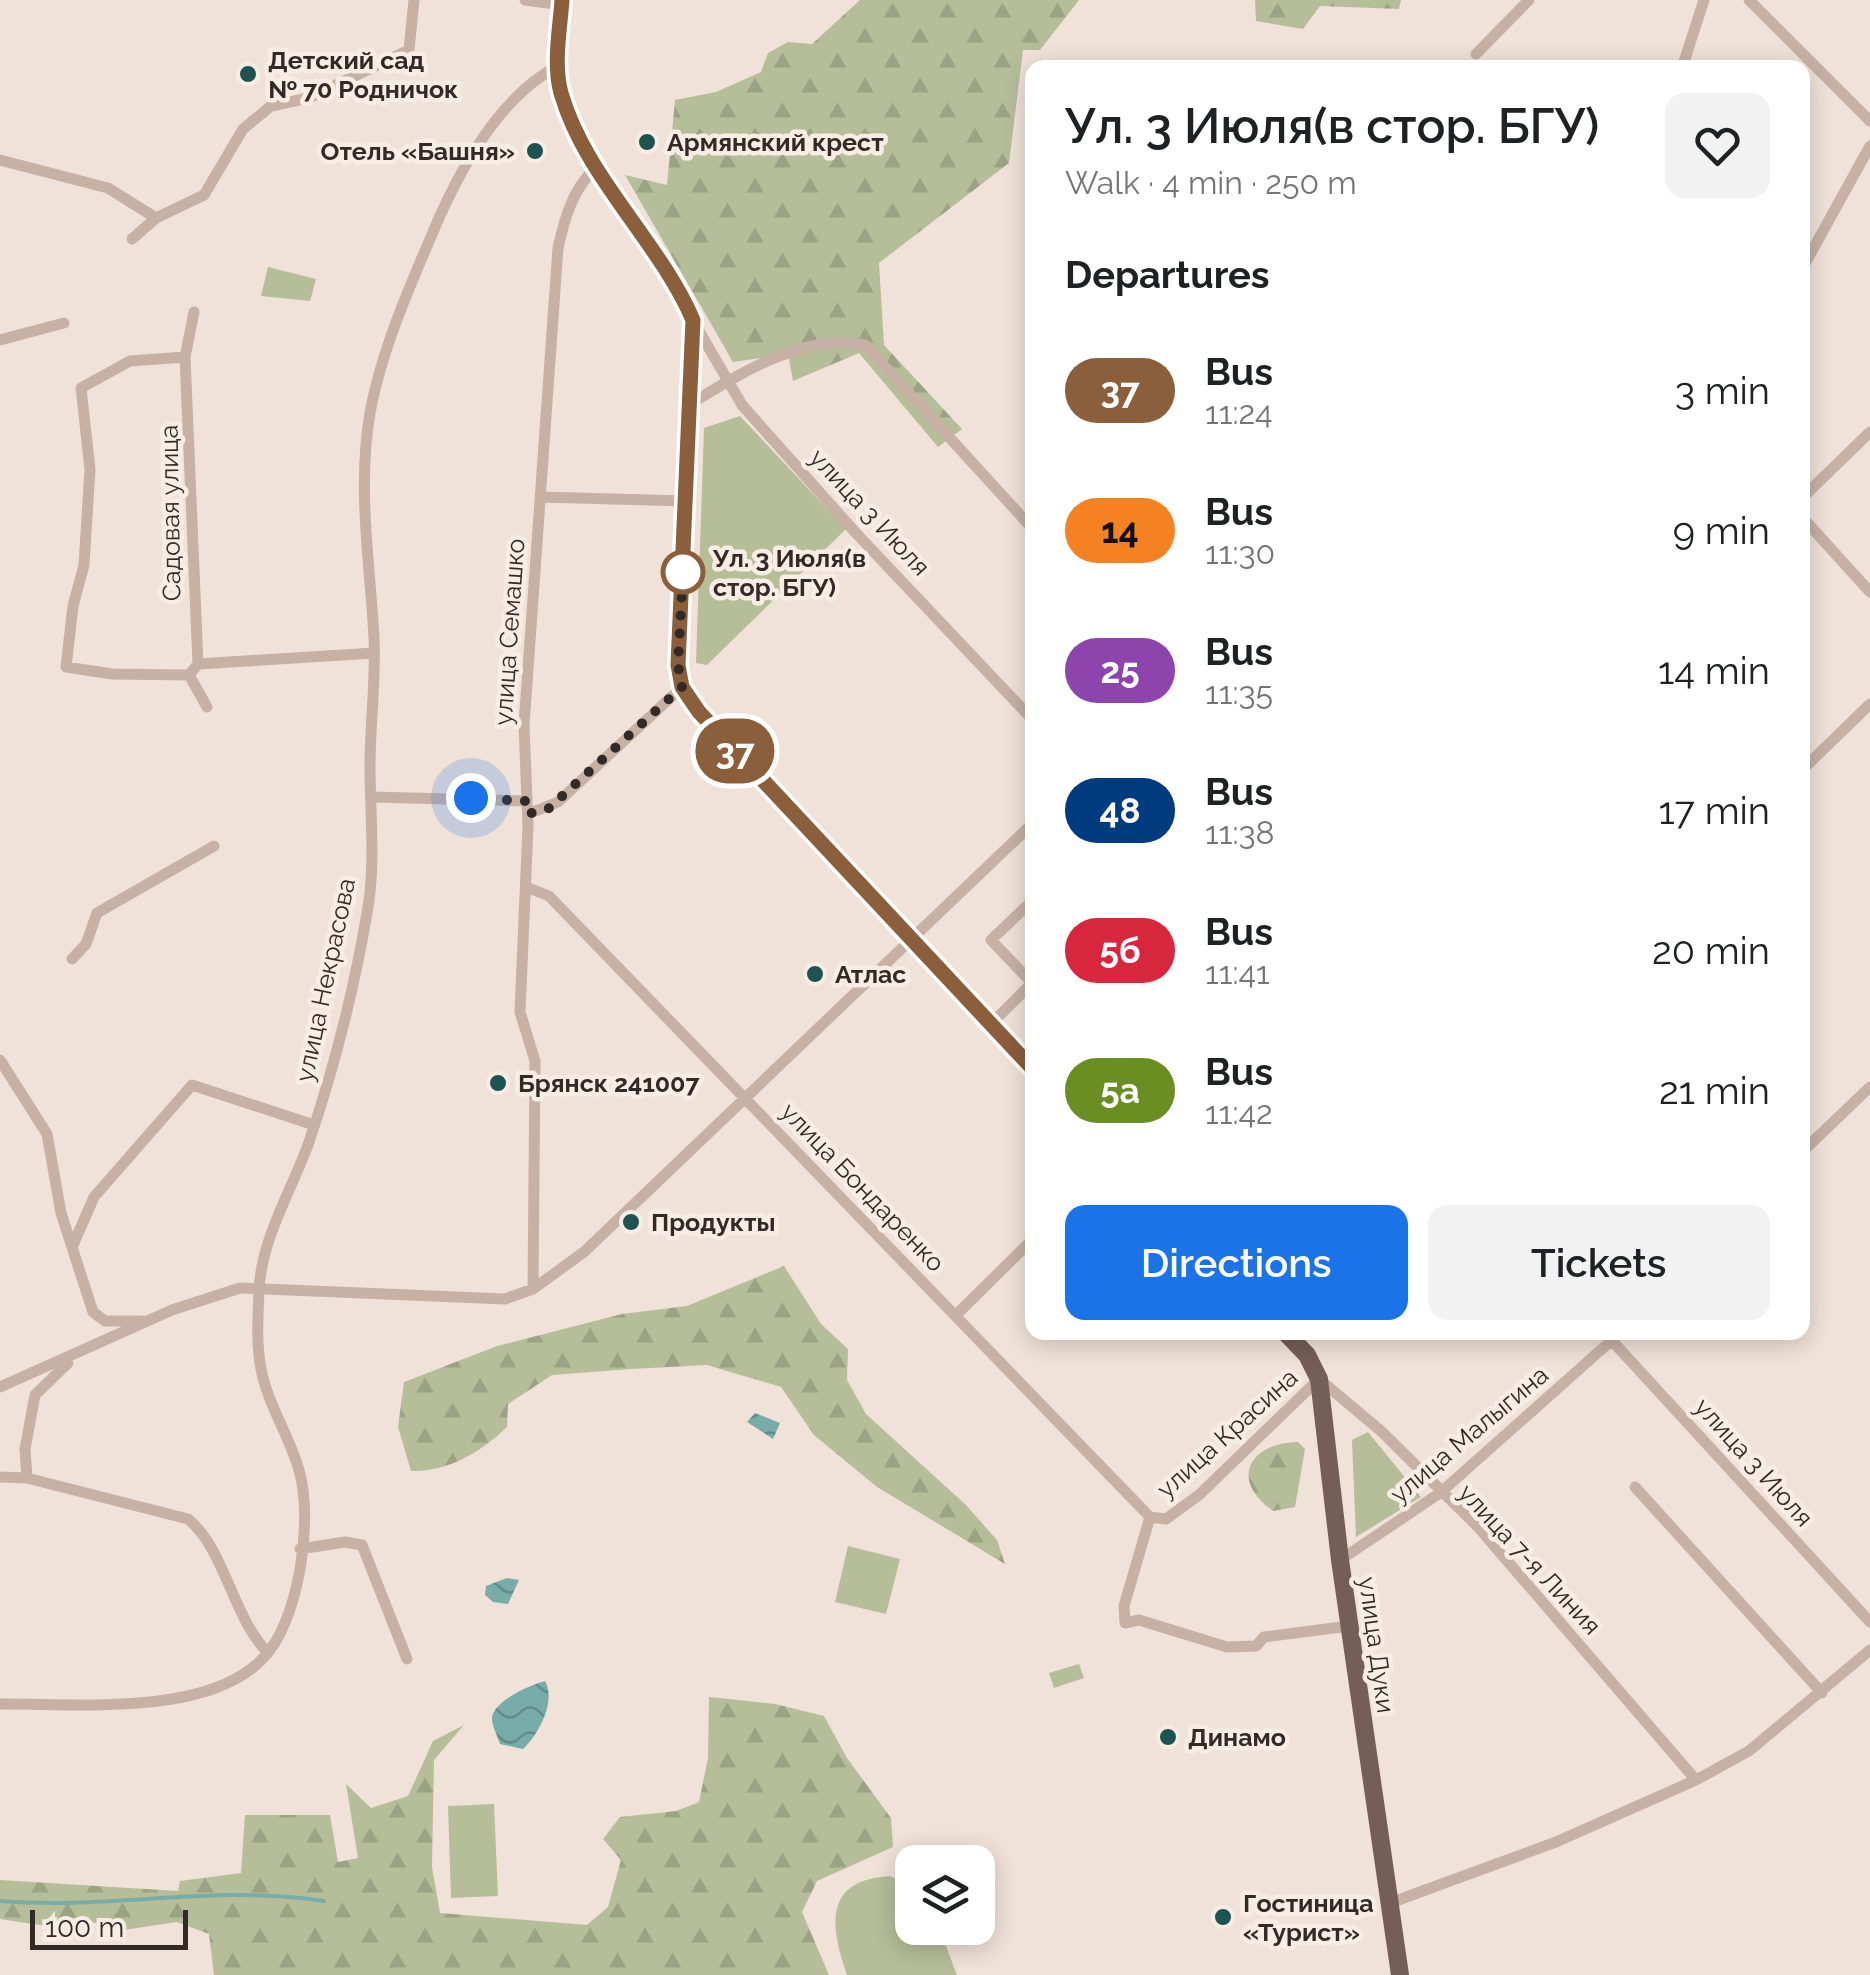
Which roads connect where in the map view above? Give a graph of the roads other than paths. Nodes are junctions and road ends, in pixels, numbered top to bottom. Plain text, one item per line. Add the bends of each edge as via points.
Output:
1 (414, 0) edge
2 (525, 0) edge
3 (1529, 0) edge
4 (1704, 0) edge
5 (1749, 0) edge
6 (562, 2) edge
7 (1476, 54) dead end
8 (1685, 60) edge
9 (1810, 60) edge
10 (1810, 60) edge
11 (558, 66) junction
12 (1870, 120) edge
13 (1870, 146) edge
14 (0, 160) edge
15 (598, 166) junction
16 (156, 218) junction
17 (132, 239) dead end
18 (1810, 254) edge
19 (194, 312) dead end
20 (693, 320) junction
21 (64, 322) dead end
22 (0, 340) edge
23 (185, 357) junction
24 (728, 381) junction
25 (690, 404) junction
26 (1870, 432) edge
27 (1810, 490) edge
28 (541, 497) junction
29 (686, 501) junction
30 (1025, 520) edge
31 (1810, 527) edge
32 (1870, 592) edge
33 (374, 653) junction
34 (194, 669) junction
35 (682, 687) junction
36 (1870, 704) edge
37 (207, 707) dead end
38 (1025, 712) edge
39 (1810, 762) edge
40 (371, 797) junction
41 (527, 808) junction
42 (1025, 831) edge
43 (214, 846) dead end
44 (526, 887) junction
45 (1025, 908) edge
46 (912, 938) junction
47 (72, 960) dead end
48 (1025, 975) edge
49 (1025, 989) edge
50 (991, 1024) junction
51 (0, 1060) edge
52 (1025, 1060) edge
53 (1870, 1087) edge
54 (744, 1095) junction
55 (314, 1125) junction
56 (1810, 1144) edge
57 (73, 1244) junction
58 (1025, 1247) edge
59 (259, 1286) junction
60 (533, 1289) junction
61 (956, 1315) junction
62 (147, 1321) junction
63 (1292, 1340) edge
64 (1607, 1340) edge
65 (1616, 1340) edge
66 (77, 1355) junction
67 (1319, 1379) junction
68 (0, 1387) edge
69 (0, 1476) edge
70 (27, 1478) junction
71 (1635, 1487) dead end
72 (1440, 1493) junction
73 (1150, 1517) junction
74 (300, 1549) junction
75 (1340, 1560) junction
76 (1870, 1622) edge
77 (1349, 1626) junction
78 (1870, 1650) edge
79 (268, 1653) junction
80 (407, 1659) dead end
81 (1822, 1693) junction
82 (0, 1704) edge
83 (1696, 1780) junction
84 (1390, 1903) junction
85 (1400, 1975) edge

1 - 16 street via 408,50 309,98 271,106 243,129 204,195
2 - 6 street
3 - 7 street
4 - 8 street
5 - 10 street
6 - 11 main road
9 - 12 street
11 - 15 main road via 562,93
11 - 33 street, улица Некрасова via 535,78 468,161 394,334 371,410 366,457 364,543
13 - 18 street
14 - 16 street via 108,188
15 - 20 main road
15 - 28 street, улица Семашко via 585,176 558,248
16 - 17 street
19 - 23 street, Садовая улица
20 - 24 street, улица 3 Июля
20 - 25 main road
21 - 22 street
23 - 34 street, Садовая улица
23 - 34 street via 130,362 81,388 90,469 84,565 66,667 112,674
24 - 25 street
24 - 30 street via 822,343 865,345
24 - 38 street, улица 3 Июля via 855,532
25 - 29 main road
26 - 27 street
28 - 29 street
28 - 41 street, улица Семашко via 524,725
29 - 35 main road
31 - 32 street
33 - 34 street
33 - 40 street, улица Некрасова
34 - 37 street, Садовая улица
35 - 41 street via 558,802
35 - 46 main road
36 - 39 street
40 - 41 street
40 - 55 street, улица Некрасова via 367,915
41 - 44 street, улица Семашко
42 - 46 street
43 - 47 street via 97,913
44 - 54 street, улица Бондаренко via 549,896
44 - 60 street, улица Семашко via 520,1012 535,1061
45 - 48 street via 991,940
46 - 50 main road
46 - 54 street
49 - 50 street
50 - 52 main road
51 - 57 street via 48,1134
53 - 56 street
54 - 60 street via 584,1252
54 - 61 street, улица Бондаренко
55 - 57 street via 192,1085 94,1197
55 - 59 street, улица Некрасова
57 - 62 street via 96,1316
58 - 61 street
59 - 60 street via 432,1299 512,1299
59 - 62 street
59 - 74 street, улица Некрасова via 261,1370 302,1486
61 - 73 street, улица Бондаренко
62 - 66 street
63 - 67 main road, улица Дуки
64 - 72 street, улица Малыгина
65 - 76 street, улица 3 Июля
66 - 68 street
66 - 70 street via 35,1395
67 - 72 street, улица 7-я Линия
67 - 73 street, улица Красина via 1199,1495 1166,1519
67 - 75 main road, улица Дуки
69 - 70 street
70 - 79 street via 188,1519
71 - 81 street
72 - 75 street, улица Малыгина
72 - 83 street, улица 7-я Линия via 1478,1527
73 - 77 street via 1124,1606 1126,1623 1140,1620 1227,1648
74 - 79 street, улица Некрасова via 292,1611
74 - 80 street via 362,1545
75 - 77 main road, улица Дуки
77 - 84 main road, улица Дуки
78 - 81 street
79 - 82 street, улица Некрасова via 228,1684 182,1698
81 - 83 street via 1749,1750
83 - 84 street via 1556,1842
84 - 85 main road, улица Дуки

